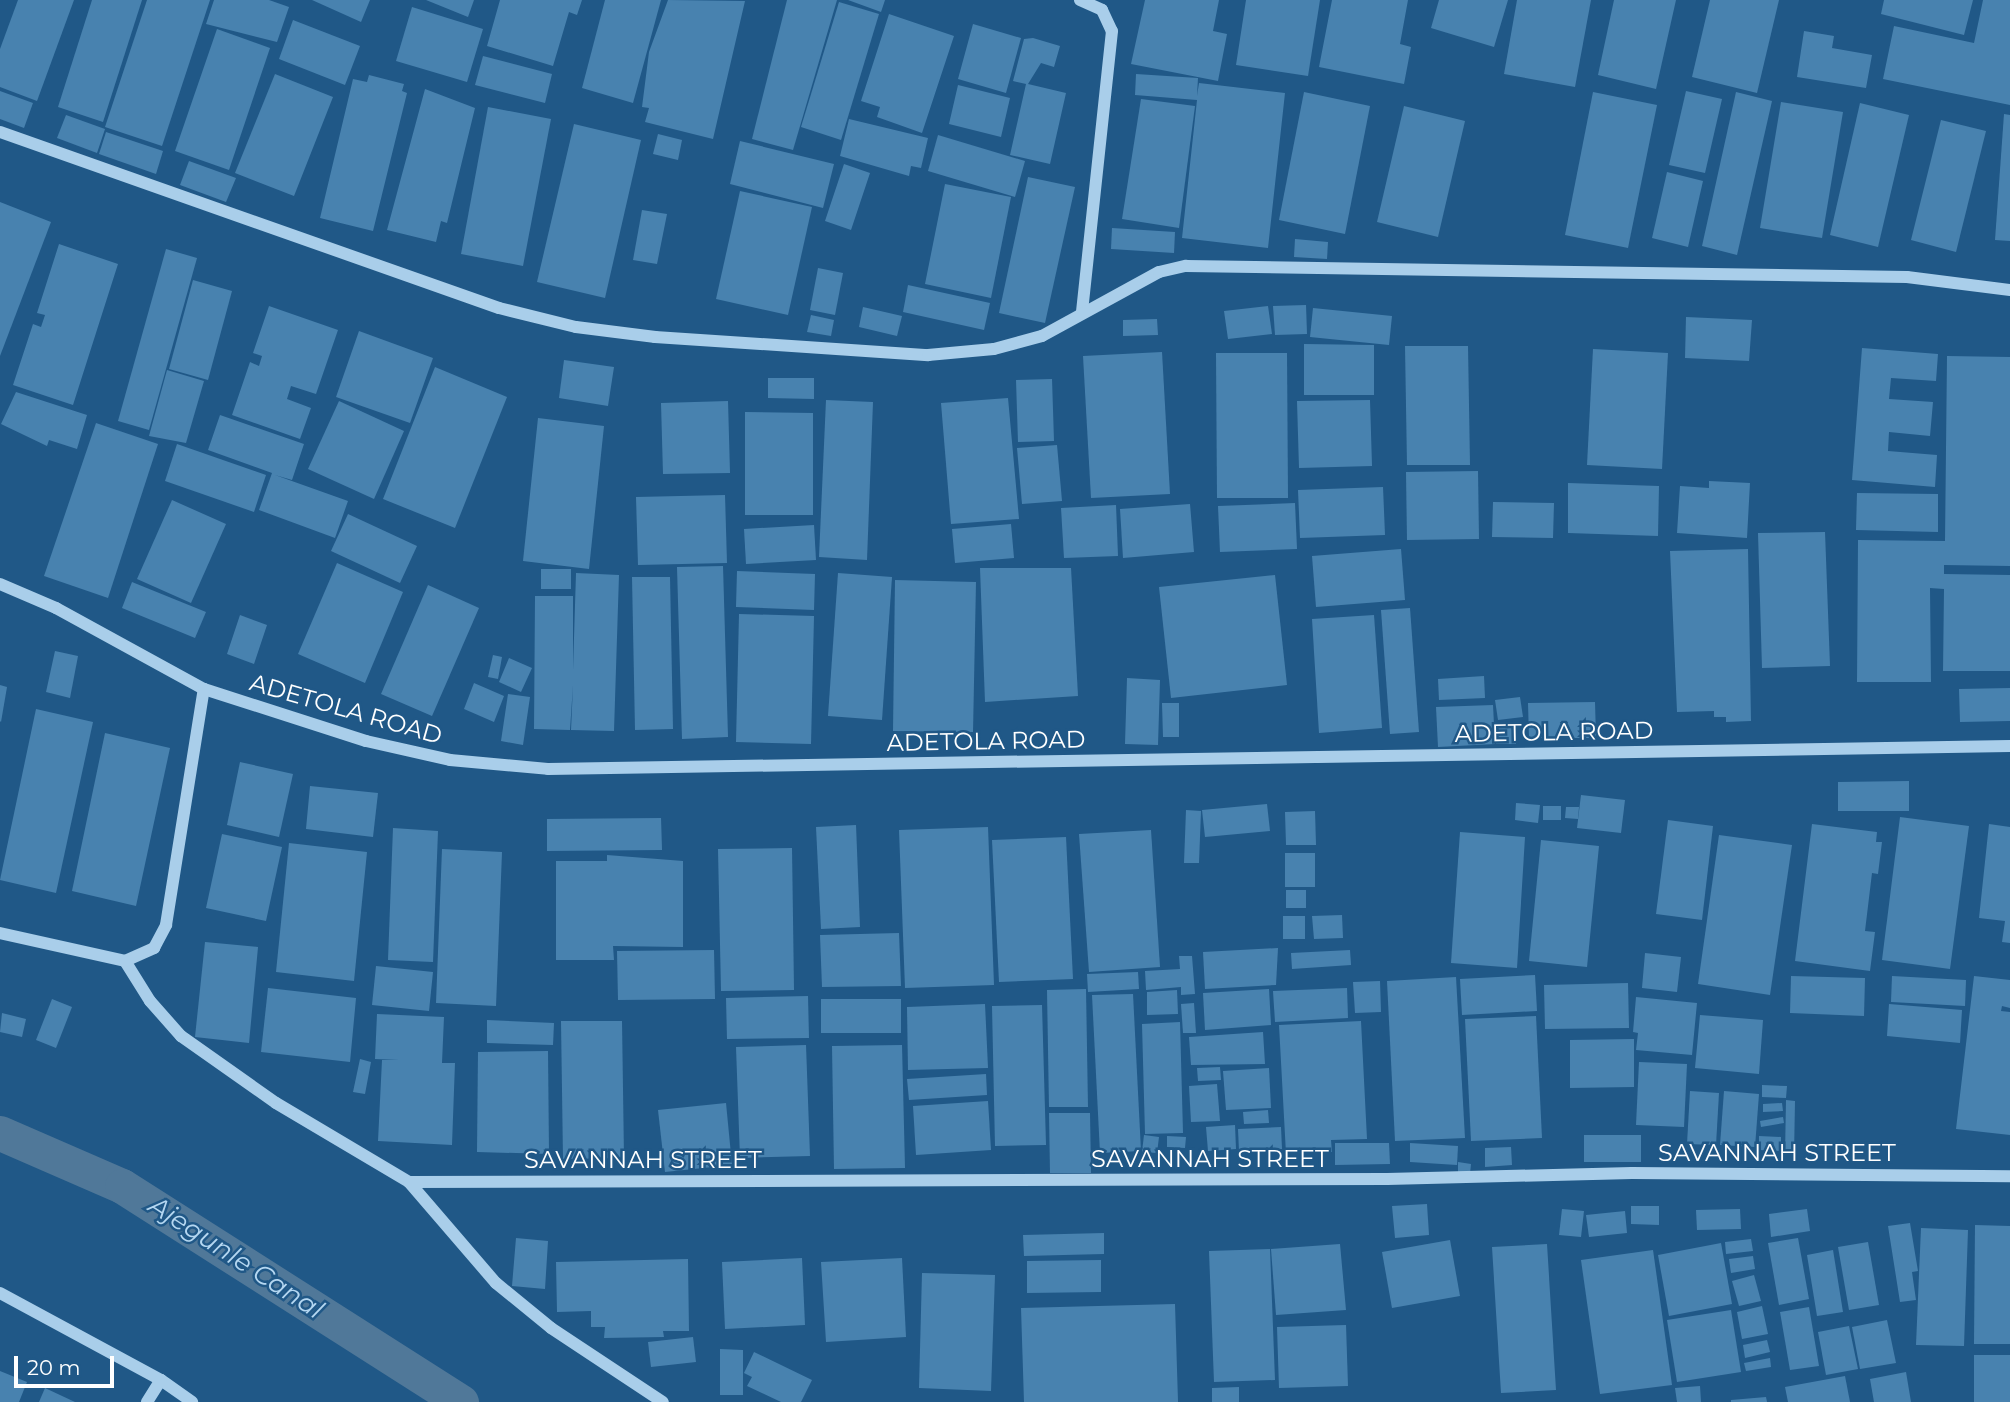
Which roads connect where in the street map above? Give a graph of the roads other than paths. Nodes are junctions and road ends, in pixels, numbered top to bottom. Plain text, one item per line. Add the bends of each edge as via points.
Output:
1 (1080, 0) edge
2 (0, 132) edge
3 (2010, 290) edge
4 (1082, 313) junction
5 (0, 584) edge
6 (204, 690) junction
7 (2010, 746) edge
8 (0, 933) edge
9 (125, 961) junction
10 (2010, 1176) edge
11 (409, 1182) junction
12 (0, 1293) edge
13 (161, 1380) junction
14 (148, 1402) edge
15 (192, 1402) edge
16 (663, 1402) edge

1 - 4 street via 1102,9 1112,31
2 - 4 street via 499,308 576,327 655,337 928,355 994,349 1030,340
3 - 4 street via 1907,277 1186,266 1160,272
5 - 6 street, ADETOLA ROAD via 56,608
6 - 7 street, ADETOLA ROAD via 366,741 450,760 548,769
6 - 9 street via 166,925 154,948
8 - 9 street
9 - 11 street via 150,1001 181,1036 276,1103
10 - 11 street, SAVANNAH STREET via 1632,1173 1373,1179
11 - 16 street via 496,1283 551,1328
12 - 13 street
13 - 14 street
13 - 15 street

